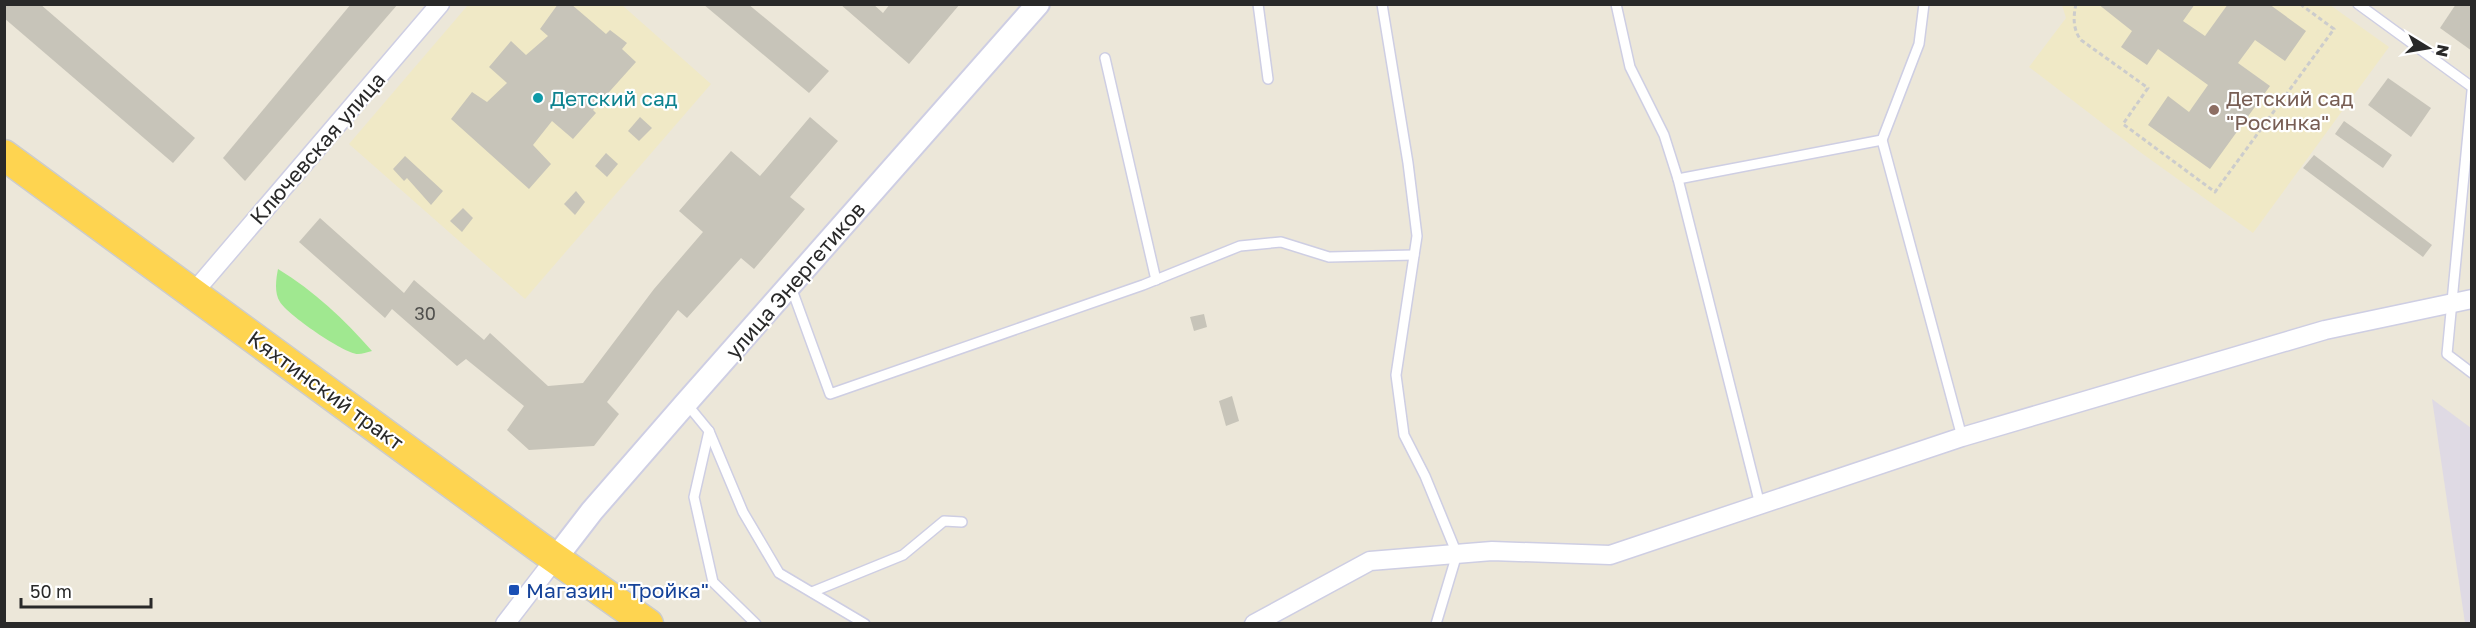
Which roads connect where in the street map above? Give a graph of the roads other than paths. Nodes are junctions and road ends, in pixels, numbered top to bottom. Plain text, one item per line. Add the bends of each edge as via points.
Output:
1 (441, 4) edge
2 (1038, 4) edge
3 (1258, 4) edge
4 (1382, 4) edge
5 (1616, 4) edge
6 (1924, 4) edge
7 (2358, 4) edge
8 (1105, 58) dead end
9 (1268, 79) dead end
10 (2472, 89) edge
11 (1882, 140) junction
12 (4, 155) edge
13 (1678, 179) junction
14 (1414, 255) junction
15 (1156, 280) junction
16 (790, 285) junction
17 (194, 292) junction
18 (2472, 299) edge
19 (2450, 303) junction
20 (2472, 373) edge
21 (686, 403) junction
22 (709, 431) junction
23 (1962, 437) junction
24 (1760, 505) junction
25 (962, 522) dead end
26 (1457, 554) junction
27 (555, 559) junction
28 (812, 592) junction
29 (505, 624) edge
30 (648, 624) edge
31 (756, 624) edge
32 (865, 624) edge
33 (1254, 624) edge
34 (1436, 624) edge

1 - 17 street, Ключевская улица
2 - 16 street, улица Энергетиков
3 - 9 lane
4 - 14 lane via 1408,164 1417,236
5 - 13 lane via 1630,67 1664,135
6 - 11 lane via 1919,44
7 - 10 lane
8 - 15 lane
10 - 19 lane
11 - 13 lane
11 - 23 lane
12 - 17 highway, Кяхтинский тракт
13 - 24 lane
14 - 15 lane via 1329,257 1281,242 1250,245
14 - 26 lane via 1396,375 1404,435
15 - 16 lane via 830,394
16 - 21 street, улица Энергетиков
17 - 27 highway, Кяхтинский тракт
18 - 19 street
19 - 20 lane via 2446,354
19 - 23 street via 2325,330
21 - 22 lane
21 - 27 street, улица Энергетиков
22 - 28 lane via 743,512 779,573
22 - 31 lane via 694,497 713,582
23 - 24 street
24 - 26 street via 1610,555 1492,551
25 - 28 lane via 944,521 903,555
26 - 33 street via 1370,561
26 - 34 lane
27 - 29 street
27 - 30 highway, Кяхтинский тракт
28 - 32 lane

